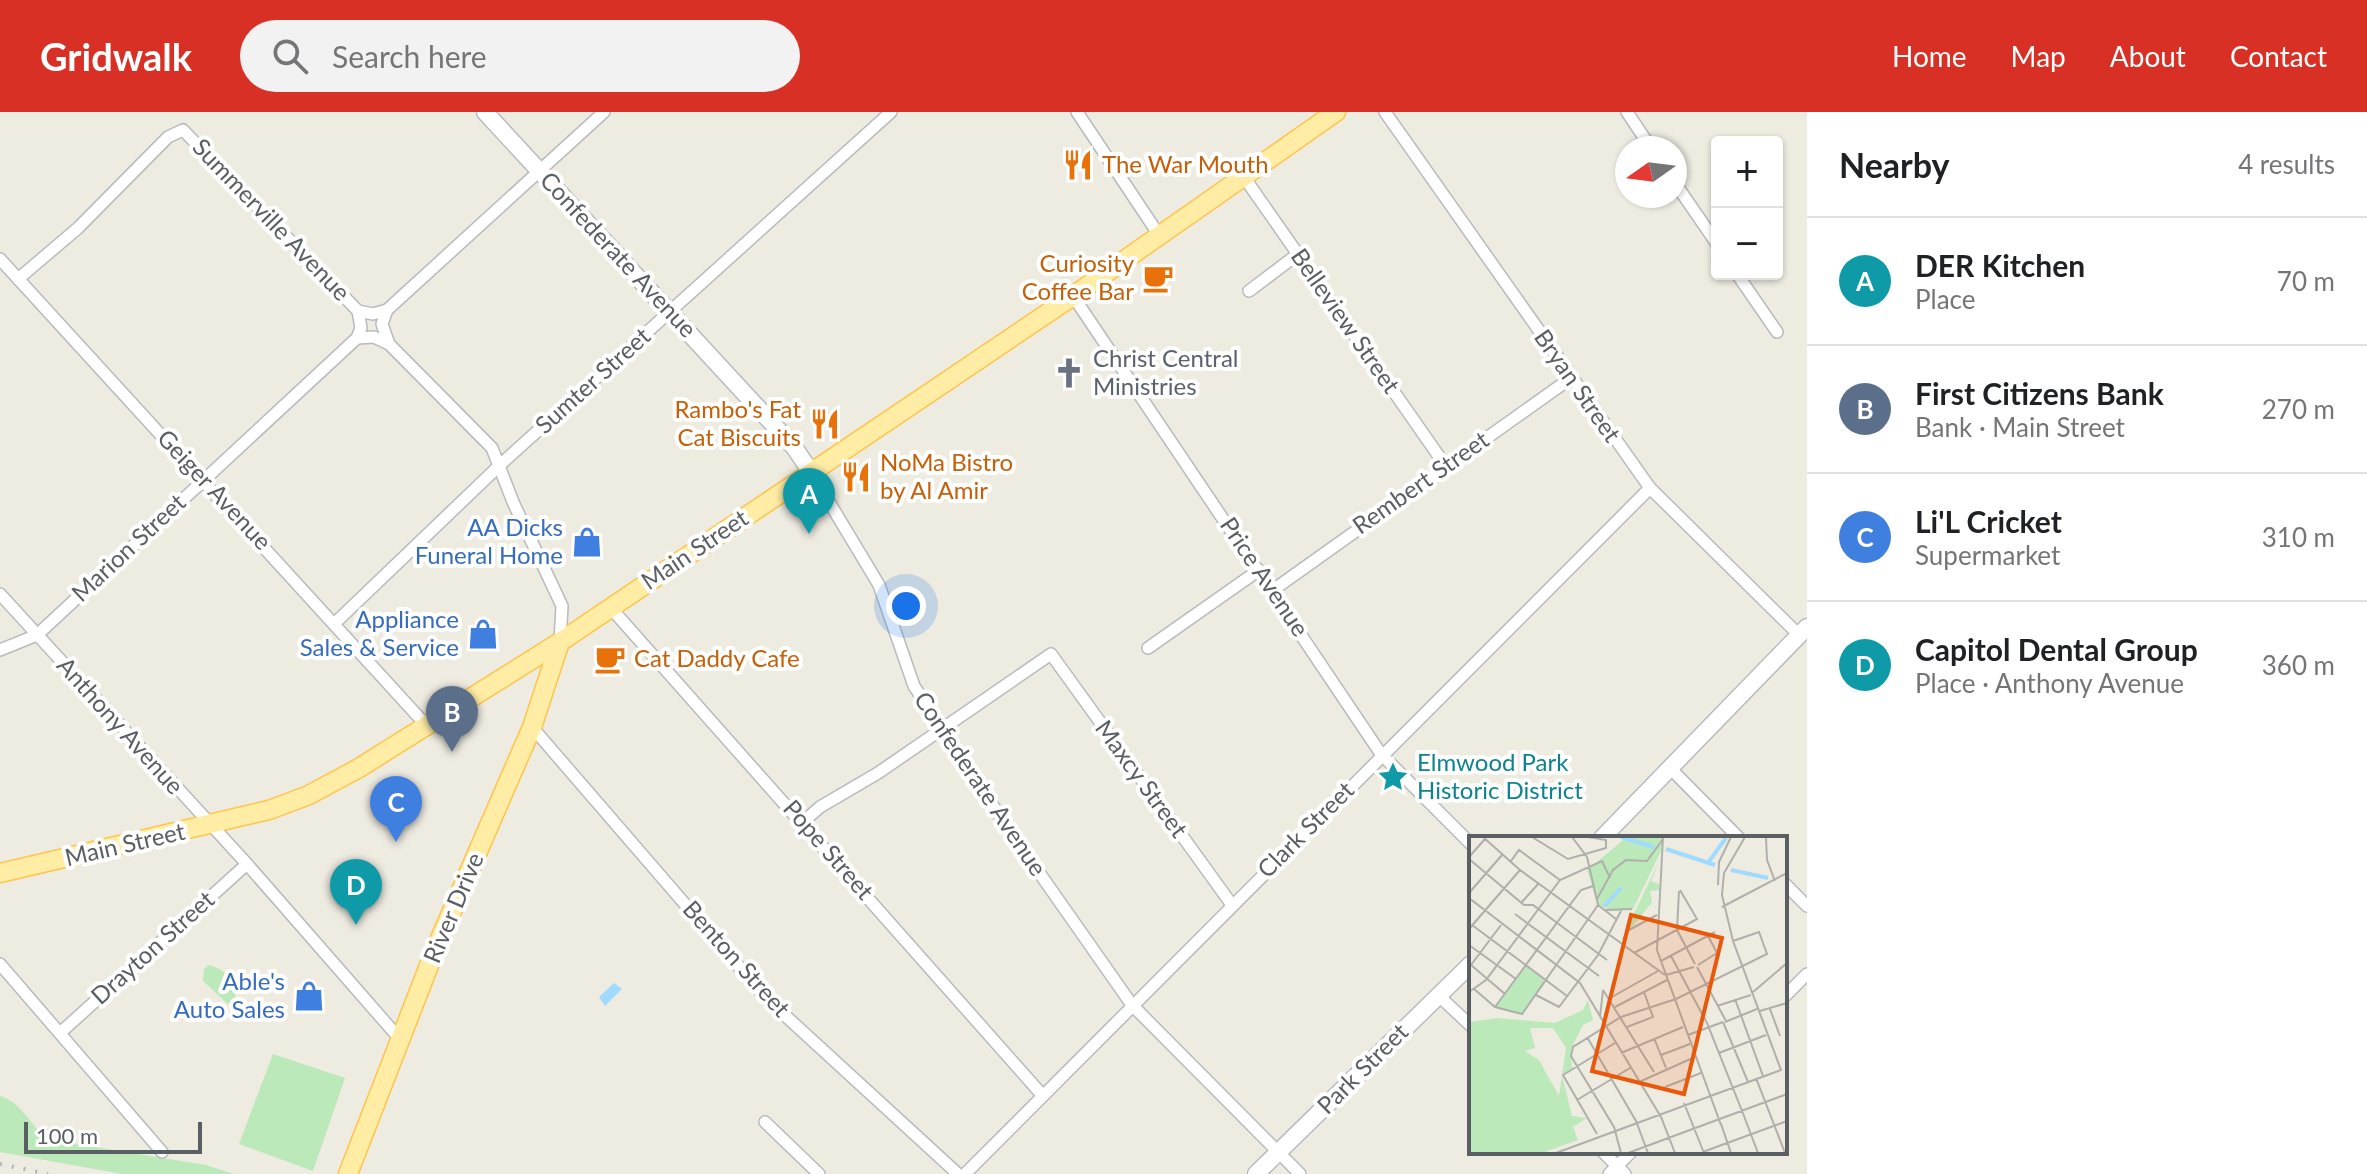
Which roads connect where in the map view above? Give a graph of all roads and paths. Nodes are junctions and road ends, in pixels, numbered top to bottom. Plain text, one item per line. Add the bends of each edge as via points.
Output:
1 (485, 112) edge
2 (604, 112) edge
3 (891, 112) edge
4 (1077, 112) edge
5 (1336, 112) edge
6 (1385, 112) edge
7 (1627, 112) edge
8 (1643, 136) edge
9 (538, 169) junction
10 (1244, 177) junction
11 (1687, 200) edge
12 (1159, 235) junction
13 (1711, 235) edge
14 (1298, 254) junction
15 (0, 259) edge
16 (18, 279) junction
17 (1741, 280) edge
18 (1249, 291) dead end
19 (1073, 296) junction
20 (387, 310) junction
21 (358, 311) junction
22 (670, 311) junction
23 (1777, 332) dead end
24 (357, 338) junction
25 (389, 344) junction
26 (1571, 378) junction
27 (501, 464) junction
28 (1445, 465) junction
29 (811, 472) junction
30 (204, 479) junction
31 (1650, 488) junction
32 (1259, 570) junction
33 (1273, 590) junction
34 (0, 594) edge
35 (610, 607) junction
36 (335, 623) junction
37 (1803, 631) edge
38 (37, 635) junction
39 (560, 642) junction
40 (1148, 648) dead end
41 (0, 650) edge
42 (425, 724) junction
43 (532, 727) junction
44 (941, 731) junction
45 (1381, 754) junction
46 (1671, 769) junction
47 (803, 822) junction
48 (211, 826) junction
49 (1604, 836) edge
50 (1737, 836) edge
51 (1469, 842) edge
52 (247, 864) junction
53 (0, 873) edge
54 (1787, 886) edge
55 (1232, 905) junction
56 (1807, 906) edge
57 (0, 964) edge
58 (1469, 966) edge
59 (1807, 974) edge
60 (1787, 994) edge
61 (1438, 995) junction
62 (1132, 1005) junction
63 (1469, 1024) edge
64 (60, 1033) junction
65 (399, 1038) junction
66 (1043, 1096) junction
67 (765, 1122) dead end
68 (162, 1152) dead end
69 (1278, 1153) junction
70 (1604, 1154) edge
71 (1630, 1154) edge
72 (1617, 1171) edge
73 (348, 1174) edge
74 (819, 1174) edge
75 (958, 1174) edge
76 (965, 1174) edge
77 (1256, 1174) edge
78 (1300, 1174) edge

1 - 9 street, Confederate Avenue
2 - 9 street
3 - 22 street, Sumter Street
4 - 12 street
5 - 10 main road, Main Street
6 - 26 street, Bryan Street
7 - 8 street
9 - 20 street
9 - 22 street, Confederate Avenue
10 - 12 main road, Main Street
10 - 14 street, Belleview Street
11 - 13 street
12 - 19 main road, Main Street
14 - 18 street
14 - 28 street, Belleview Street
15 - 16 street, Geiger Avenue
16 - 21 street, Summerville Avenue via 78,228 168,137 183,130
16 - 30 street, Geiger Avenue
17 - 23 street
19 - 29 main road, Main Street
19 - 32 street, Price Avenue
20 - 21 street
20 - 25 street via 382,324
21 - 24 street
22 - 27 street, Sumter Street
22 - 29 street, Confederate Avenue
24 - 25 street via 374,337
24 - 30 street, Marion Street
25 - 27 street via 492,448
26 - 28 street, Rembert Street
26 - 31 street, Bryan Street
27 - 36 street, Sumter Street
27 - 39 street via 562,606
28 - 33 street, Rembert Street
29 - 35 main road, Main Street
29 - 44 street, Confederate Avenue via 879,585 908,674
30 - 36 street, Geiger Avenue
30 - 38 street, Marion Street
31 - 37 street, Bryan Street
31 - 45 street, Clark Street
32 - 33 street, Price Avenue
32 - 40 street
33 - 45 street, Price Avenue
34 - 38 street, Anthony Avenue
35 - 39 main road, Main Street
35 - 47 street, Pope Street
36 - 42 street, Geiger Avenue
37 - 46 street
38 - 41 street, Marion Street
38 - 48 street, Anthony Avenue
39 - 42 main road, Main Street
39 - 43 main road, River Drive
42 - 48 main road, Main Street via 309,795
43 - 65 main road, River Drive
43 - 75 street, Benton Street via 766,998
44 - 47 street
44 - 55 street, Maxcy Street via 1051,654
44 - 62 street, Confederate Avenue
45 - 51 street, Price Avenue
45 - 55 street, Clark Street
46 - 49 street
46 - 50 street
47 - 66 street, Pope Street
48 - 52 street, Anthony Avenue
48 - 53 main road, Main Street
52 - 64 street, Drayton Street
52 - 65 street, Anthony Avenue
54 - 56 street
55 - 62 street, Clark Street
57 - 64 street
58 - 61 street, Park Street
59 - 60 street
61 - 63 street
61 - 69 street, Park Street
62 - 66 street, Clark Street
62 - 69 street, Confederate Avenue
64 - 68 street
65 - 73 main road, River Drive
66 - 76 street, Clark Street
67 - 74 street
69 - 77 street, Park Street
69 - 78 street, Confederate Avenue
70 - 72 street
71 - 72 street

